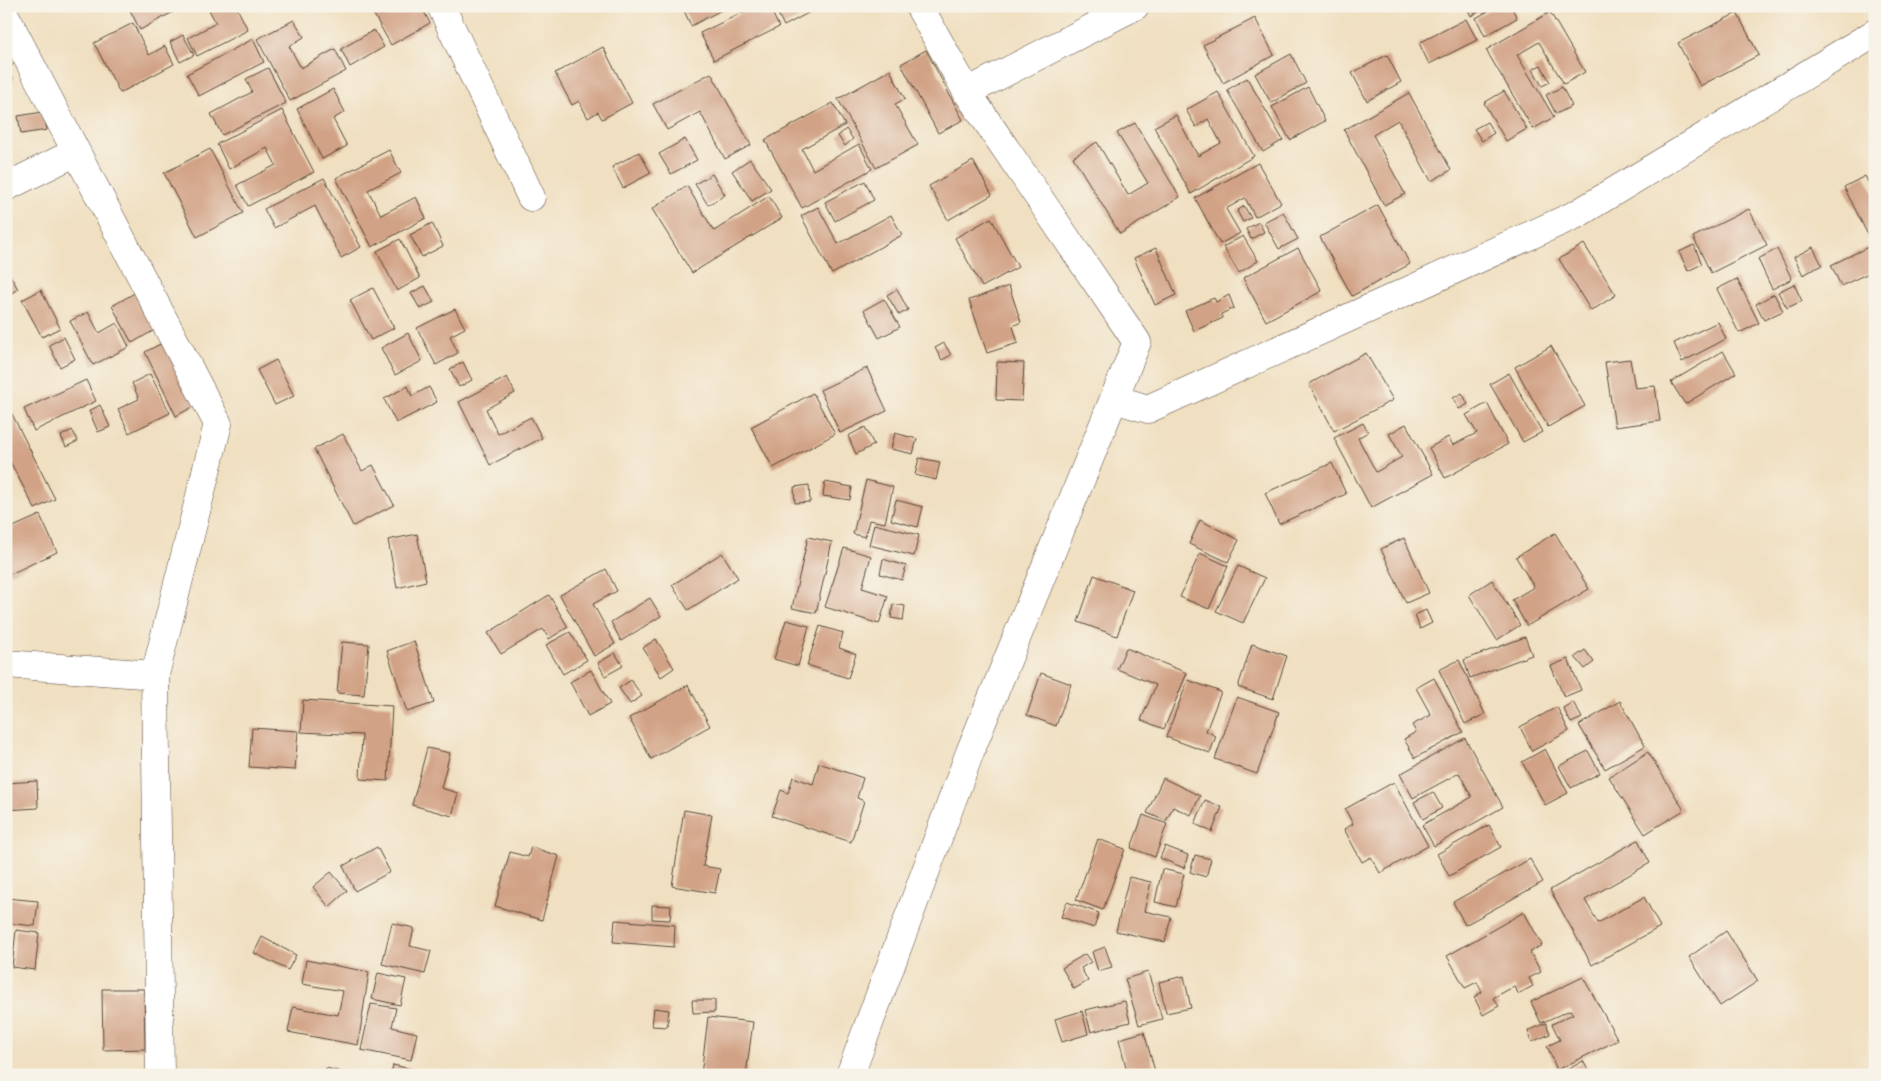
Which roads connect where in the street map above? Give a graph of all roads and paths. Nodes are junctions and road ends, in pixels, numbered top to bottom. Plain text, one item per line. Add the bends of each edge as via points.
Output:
1 (440, 6) edge
2 (919, 6) edge
3 (1135, 6) edge
4 (6, 18) edge
5 (1875, 33) edge
6 (966, 92) junction
7 (76, 152) junction
8 (6, 186) edge
9 (531, 197) dead end
10 (1114, 399) junction
11 (6, 664) edge
12 (155, 675) junction
13 (160, 1075) edge
14 (850, 1075) edge

1 - 9 street
2 - 6 street
3 - 6 street
4 - 7 street
5 - 10 street via 1577,214 1148,409
6 - 10 street via 1137,342
7 - 8 street
7 - 12 street via 218,424
10 - 14 street via 970,752
11 - 12 street
12 - 13 street

